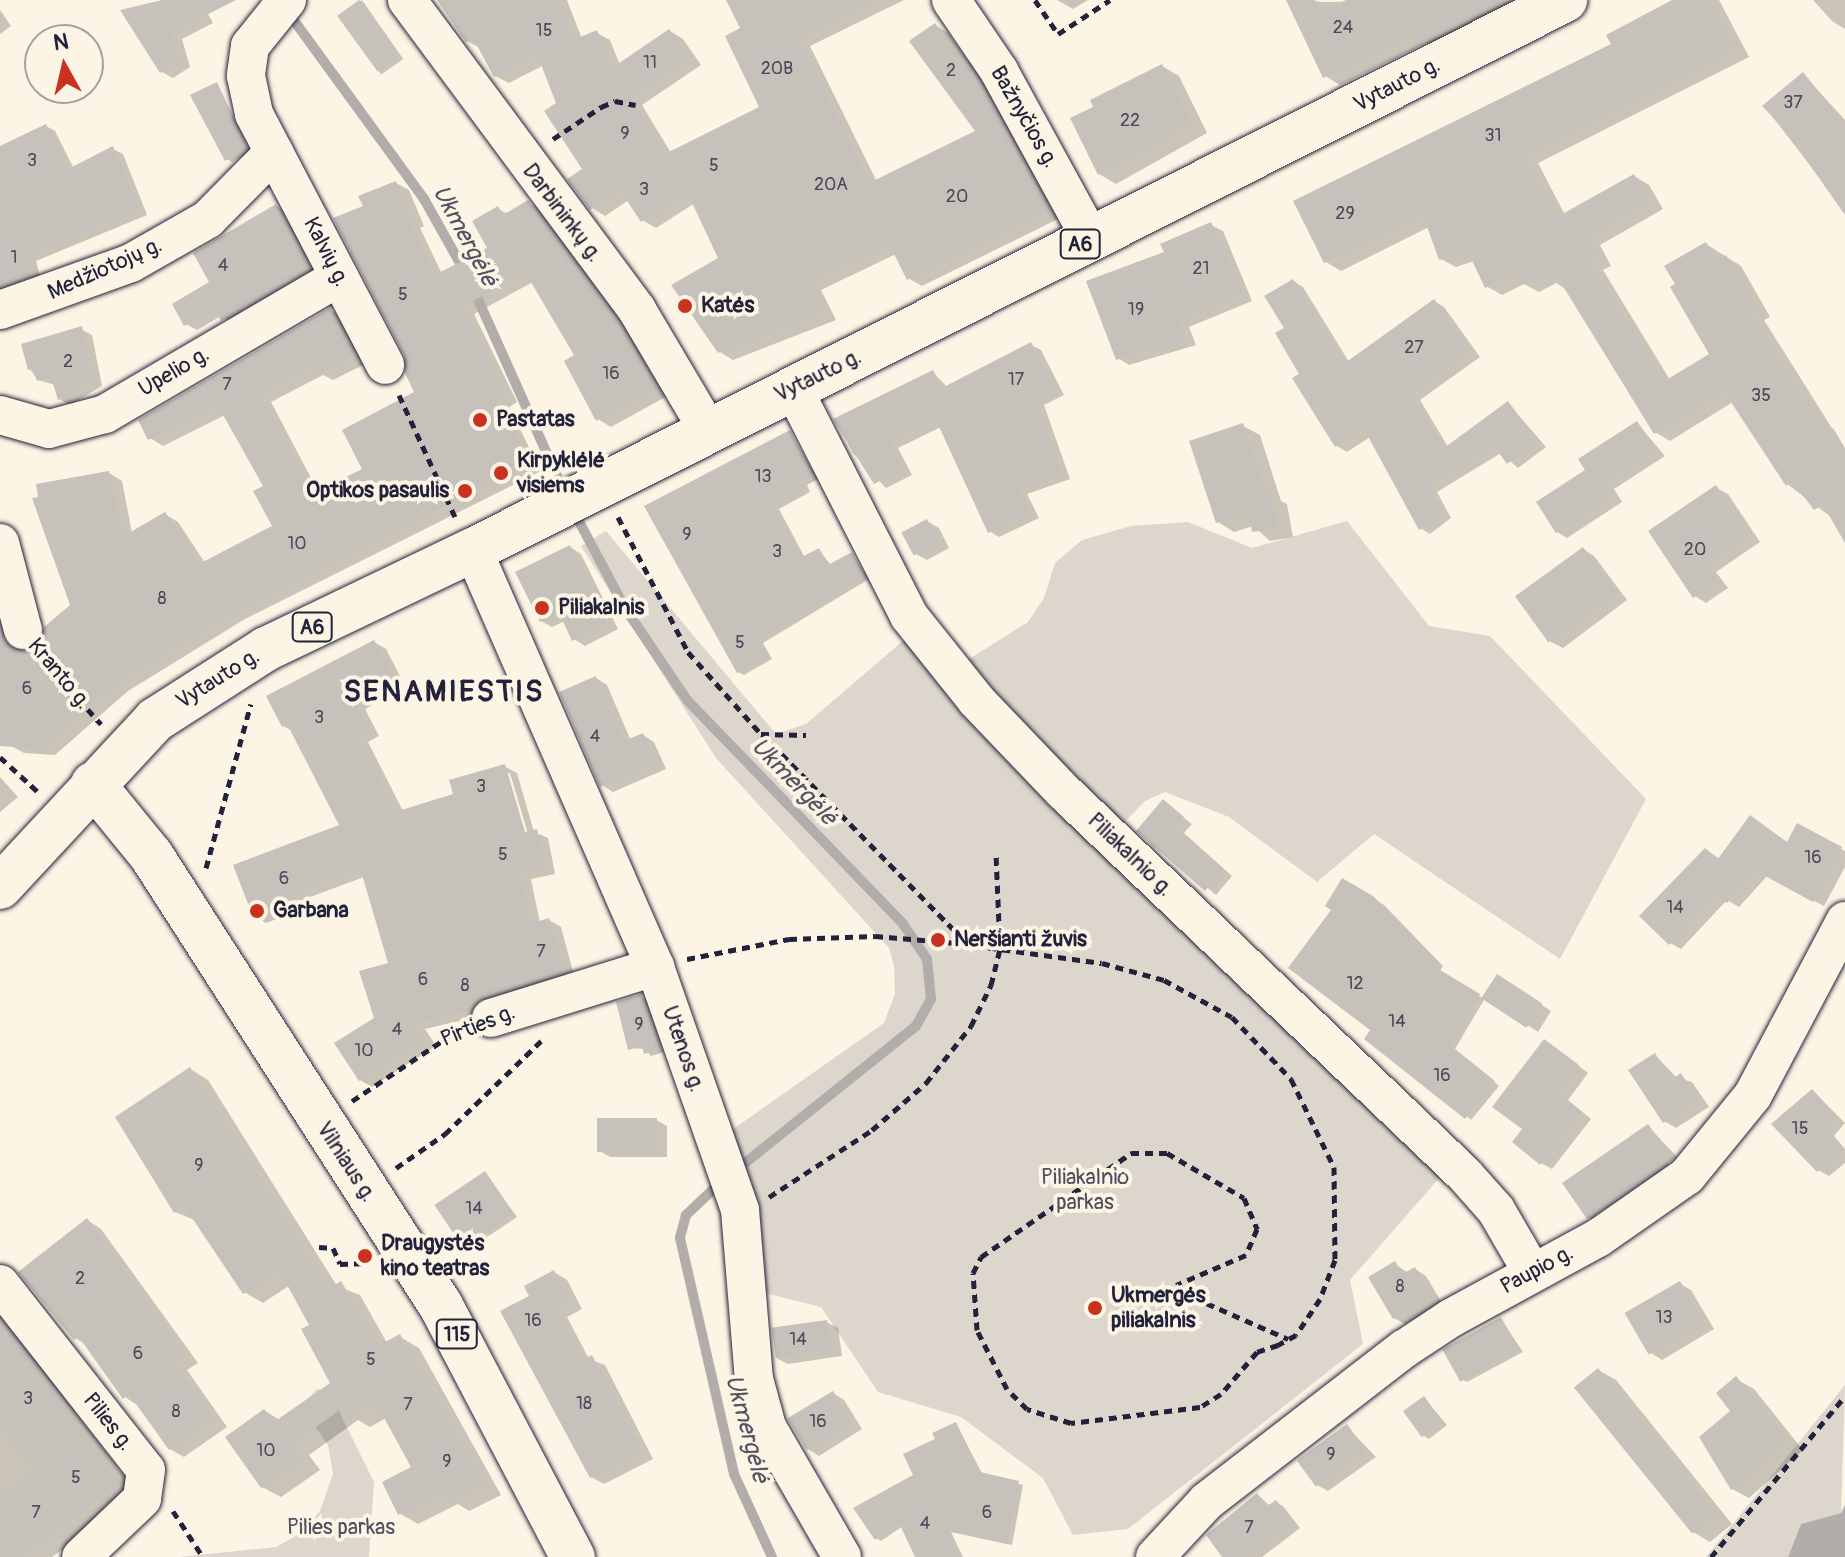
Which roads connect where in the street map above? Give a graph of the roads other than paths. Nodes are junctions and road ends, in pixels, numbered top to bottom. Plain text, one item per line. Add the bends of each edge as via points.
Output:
1 (407, 0) edge
2 (951, 0) edge
3 (1565, 0) edge
4 (280, 8) edge
5 (274, 152) junction
6 (1091, 239) junction
7 (339, 277) junction
8 (0, 310) edge
9 (385, 365) road end
10 (793, 388) junction
11 (0, 415) edge
12 (708, 430) junction
13 (0, 543) edge
14 (473, 550) junction
15 (23, 630) road end
16 (93, 784) junction
17 (0, 887) edge
18 (1845, 921) edge
19 (655, 967) junction
20 (491, 1018) road end
21 (1532, 1272) junction
22 (0, 1284) edge
23 (81, 1557) edge
24 (573, 1557) edge
25 (842, 1557) edge
26 (1155, 1557) edge

1 - 12 street, Darbininkų g. via 637,310
2 - 6 street, Bažnyčios g. via 999,71
3 - 6 main road, Vytauto g. / A6
4 - 5 street, Kalvių g. via 250,46 246,76 254,114
5 - 7 street, Kalvių g.
5 - 8 street, Medžiotojų g. via 208,219 131,263
6 - 10 main road, Vytauto g. / A6
7 - 9 street, Kalvių g.
7 - 11 street, Upelio g. via 105,414 49,429
10 - 12 main road, Vytauto g. / A6
10 - 21 street, Piliakalnio g. via 909,616 976,700 1064,792 1464,1174 1496,1210
12 - 14 main road, Vytauto g. / A6
13 - 15 street, Kranto g.
14 - 16 main road, Vytauto g. / A6 via 266,649 189,695 123,749
14 - 19 street, Utenos g.
16 - 17 main road, A6
16 - 24 main road, Vilniaus g. / 115 via 121,814 172,889 441,1306
18 - 21 street, Paupio g. via 1753,1095 1720,1140 1687,1176 1645,1208
19 - 20 street, Pirties g.
19 - 25 street, Utenos g. via 738,1206 754,1379 767,1427
21 - 26 street, Paupio g. via 1404,1349 1207,1501
22 - 23 street, Pilies g. via 146,1470 142,1499

